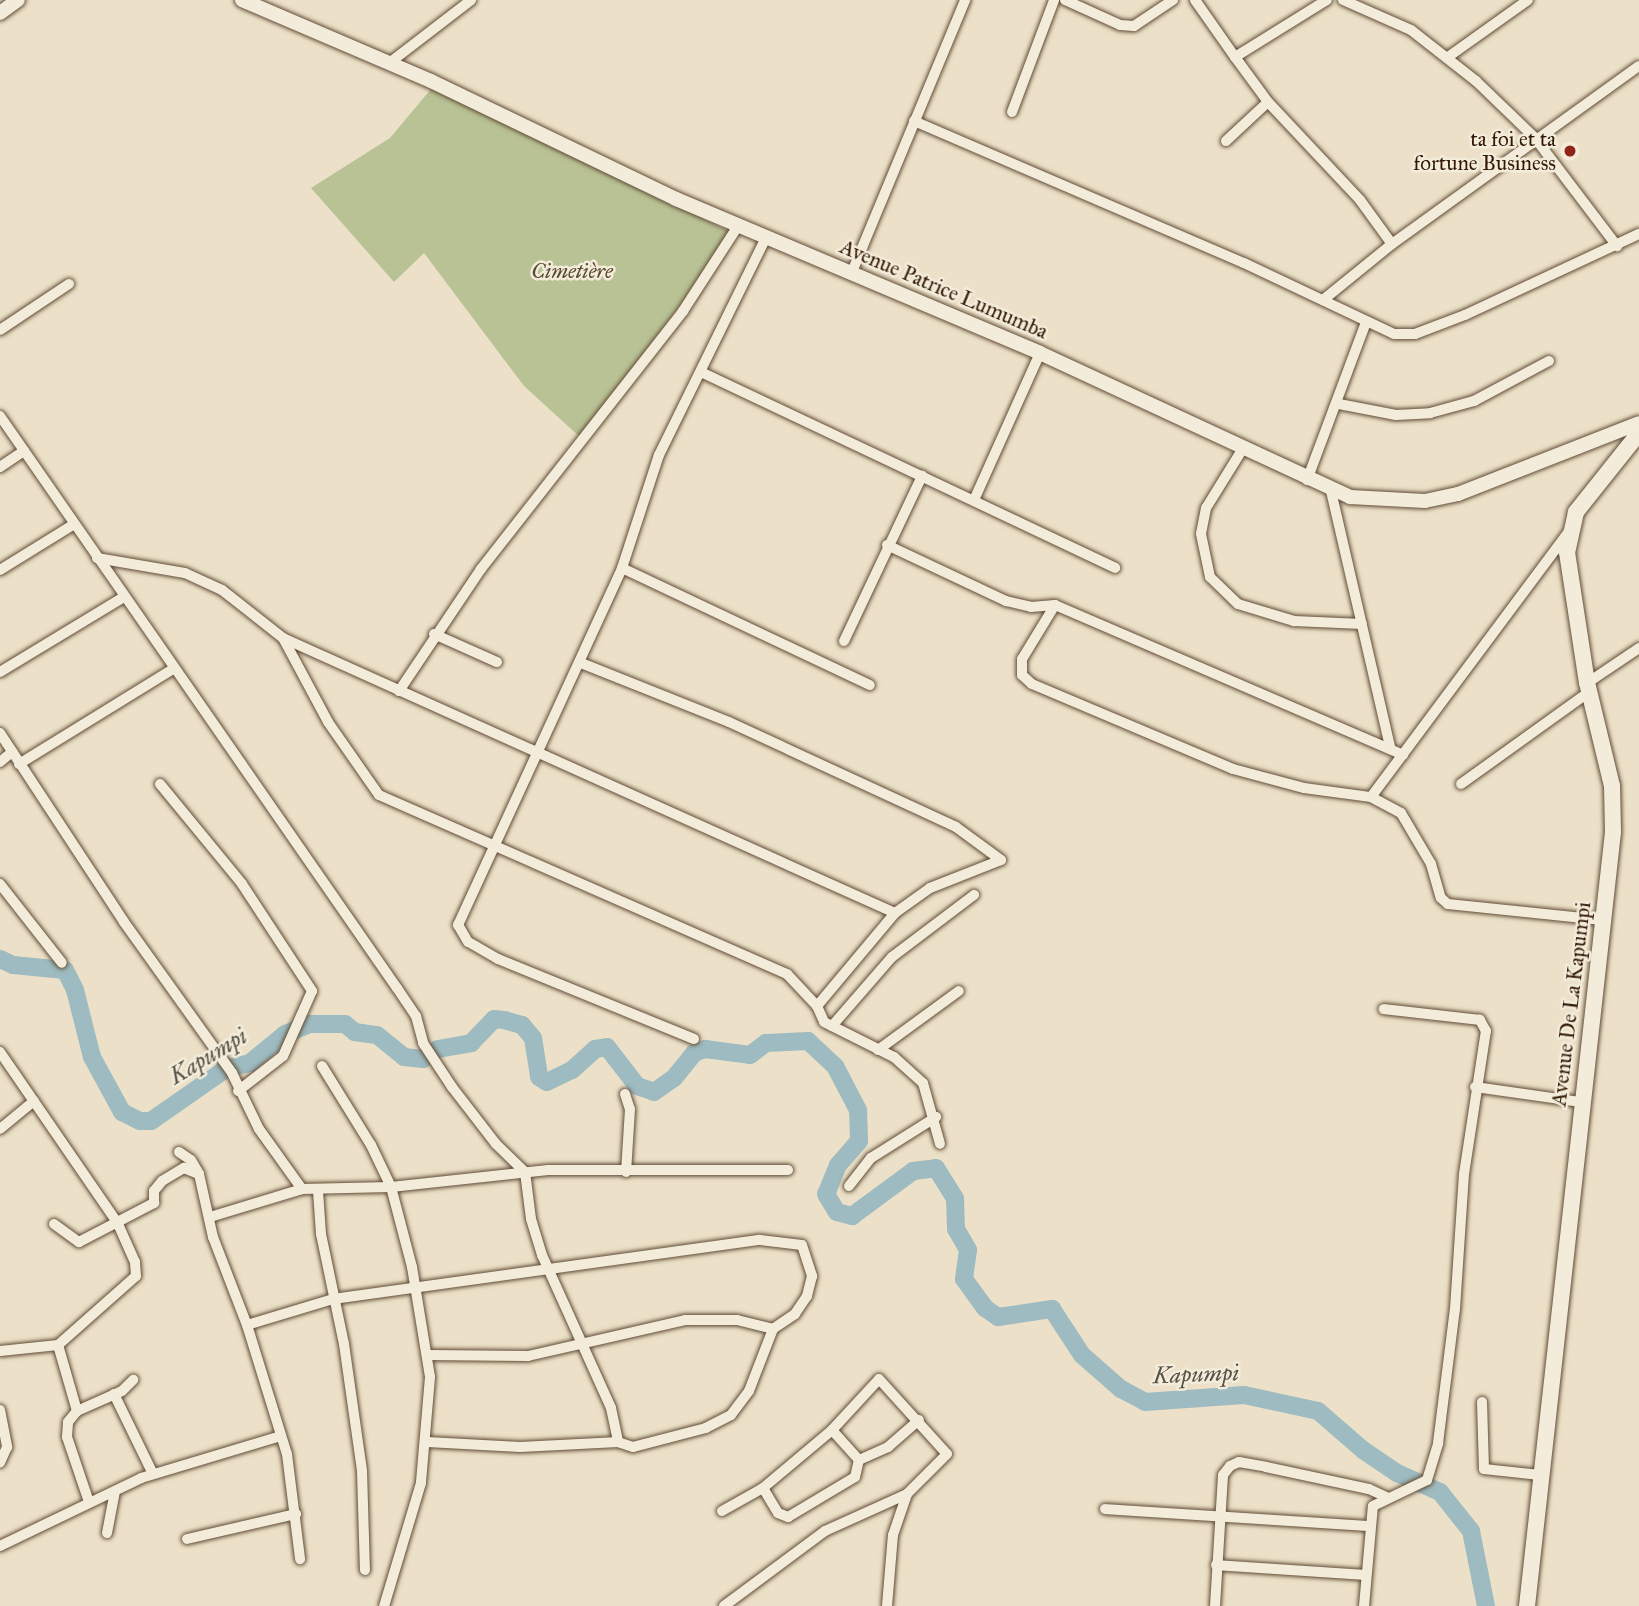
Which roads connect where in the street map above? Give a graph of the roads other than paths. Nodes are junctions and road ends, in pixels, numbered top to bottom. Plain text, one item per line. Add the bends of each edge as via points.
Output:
1 (18, 0) edge
2 (242, 0) edge
3 (965, 0) edge
4 (1055, 0) edge
5 (1065, 0) edge
6 (1173, 0) edge
7 (1195, 0) edge
8 (1327, 0) edge
9 (1343, 0) edge
10 (1528, 0) edge
11 (466, 1) edge
12 (0, 13) edge
13 (1235, 57) junction
14 (1448, 57) junction
15 (388, 64) junction
16 (1639, 66) edge
17 (1268, 103) junction
18 (1012, 112) dead end
19 (914, 121) junction
20 (1535, 138) junction
21 (1226, 141) dead end
22 (738, 226) junction
23 (1639, 234) edge
24 (766, 238) junction
25 (1392, 244) junction
26 (1617, 246) junction
27 (852, 272) junction
28 (69, 284) dead end
29 (1323, 300) junction
30 (1366, 322) junction
31 (0, 330) edge
32 (1040, 354) junction
33 (1549, 361) dead end
34 (703, 373) junction
35 (1339, 404) junction
36 (0, 416) edge
37 (1639, 423) edge
38 (1639, 433) edge
39 (1242, 450) junction
40 (24, 451) junction
41 (0, 467) edge
42 (922, 476) junction
43 (1307, 480) junction
44 (1331, 491) junction
45 (974, 500) junction
46 (73, 525) junction
47 (1571, 529) junction
48 (887, 545) junction
49 (97, 558) junction
50 (622, 568) junction
51 (1115, 568) dead end
52 (0, 570) edge
53 (124, 597) junction
54 (1055, 605) junction
55 (1362, 624) junction
56 (434, 634) junction
57 (283, 638) junction
58 (844, 641) dead end
59 (1639, 648) edge
60 (497, 662) dead end
61 (581, 663) junction
62 (173, 668) junction
63 (0, 672) edge
64 (870, 685) dead end
65 (1588, 688) junction
66 (399, 691) junction
67 (0, 733) edge
68 (1390, 747) junction
69 (12, 752) junction
70 (538, 753) junction
71 (1403, 755) junction
72 (0, 762) edge
73 (19, 764) junction
74 (160, 784) dead end
75 (1461, 784) dead end
76 (1371, 797) junction
77 (492, 846) junction
78 (0, 884) edge
79 (974, 895) dead end
80 (895, 913) junction
81 (1602, 920) junction
82 (62, 963) dead end
83 (959, 991) dead end
84 (817, 1006) junction
85 (1384, 1009) dead end
86 (832, 1026) junction
87 (694, 1039) dead end
88 (878, 1050) junction
89 (0, 1052) edge
90 (323, 1066) dead end
91 (10, 1067) junction
92 (0, 1075) edge
93 (1475, 1087) junction
94 (238, 1091) junction
95 (625, 1094) dead end
96 (34, 1101) junction
97 (1580, 1102) junction
98 (936, 1117) junction
99 (0, 1129) edge
100 (940, 1144) dead end
101 (179, 1152) dead end
102 (788, 1170) dead end
103 (525, 1172) junction
104 (626, 1172) junction
105 (199, 1174) junction
106 (849, 1186) dead end
107 (391, 1187) junction
108 (302, 1189) junction
109 (318, 1191) junction
110 (210, 1217) junction
111 (54, 1224) dead end
112 (118, 1224) junction
113 (549, 1272) junction
114 (416, 1289) junction
115 (333, 1299) junction
116 (247, 1325) junction
117 (773, 1329) junction
118 (582, 1344) junction
119 (58, 1345) junction
120 (0, 1351) edge
121 (427, 1355) junction
122 (133, 1380) dead end
123 (114, 1394) junction
124 (1482, 1402) dead end
125 (0, 1410) edge
126 (77, 1411) junction
127 (919, 1420) junction
128 (832, 1430) junction
129 (281, 1436) junction
130 (426, 1442) junction
131 (618, 1442) junction
132 (859, 1460) junction
133 (0, 1463) edge
134 (153, 1474) junction
135 (1540, 1475) junction
136 (763, 1488) junction
137 (115, 1491) junction
138 (907, 1494) junction
139 (1386, 1497) junction
140 (88, 1500) junction
141 (1105, 1508) dead end
142 (722, 1511) dead end
143 (296, 1514) junction
144 (1222, 1514) junction
145 (1370, 1526) junction
146 (107, 1533) dead end
147 (187, 1539) dead end
148 (0, 1546) edge
149 (300, 1559) dead end
150 (1216, 1565) junction
151 (365, 1570) dead end
152 (1365, 1575) junction
153 (384, 1606) edge
154 (724, 1606) edge
155 (887, 1606) edge
156 (1215, 1606) edge
157 (1364, 1606) edge
158 (1527, 1606) edge

1 - 12 street
2 - 15 street, Avenue Patrice Lumumba
3 - 19 street
4 - 18 street
5 - 6 street via 1120,25 1134,26
7 - 13 street
8 - 13 street
9 - 14 street via 1411,30
10 - 14 street
11 - 15 street
13 - 17 street
14 - 20 street
15 - 22 street, Avenue Patrice Lumumba
16 - 20 street
17 - 21 street
17 - 25 street via 1360,200
19 - 27 street
19 - 29 street
20 - 25 street
20 - 26 street
22 - 24 street, Avenue Patrice Lumumba
22 - 56 street via 683,311
23 - 26 street
24 - 27 street, Avenue Patrice Lumumba
24 - 34 street
25 - 29 street
26 - 30 street via 1415,334 1394,334
27 - 32 street, Avenue Patrice Lumumba
28 - 31 street
29 - 30 street
30 - 35 street
32 - 39 street, Avenue Patrice Lumumba
32 - 45 street
33 - 35 street via 1474,401 1430,412 1396,415
34 - 42 street
34 - 50 street via 659,455
35 - 43 street
36 - 40 street
37 - 44 street, Avenue Patrice Lumumba via 1458,494 1398,502
38 - 47 main road, Avenue De La Kapumpi via 1588,494
39 - 43 street, Avenue Patrice Lumumba
39 - 55 street via 1206,508 1201,534 1210,576 1238,604 1317,624
40 - 41 street
40 - 46 street
42 - 45 street
42 - 48 street
43 - 44 street, Avenue Patrice Lumumba
44 - 55 street
45 - 51 street
46 - 49 street
46 - 52 street
47 - 65 main road, Avenue De La Kapumpi via 1567,573
47 - 71 street
48 - 54 street via 1006,601 1031,607
48 - 58 street
49 - 53 street
49 - 57 street via 185,573 222,590
50 - 61 street
50 - 64 street
53 - 62 street
53 - 63 street
54 - 68 street
54 - 76 street via 1022,659 1022,675 1032,684 1233,769 1304,788
55 - 68 street
56 - 60 street
56 - 66 street
57 - 66 street
57 - 77 street via 322,712 379,794
59 - 65 street
61 - 70 street
61 - 80 street via 729,722 956,827 1001,860 930,888
62 - 73 street
62 - 103 street via 416,1016 423,1043 439,1068 496,1144
65 - 75 street
65 - 81 main road, Avenue De La Kapumpi via 1612,786 1613,832
66 - 70 street
67 - 69 street
68 - 71 street
69 - 72 street
69 - 73 street
70 - 77 street
70 - 80 street
71 - 76 street
73 - 94 street via 232,1073
74 - 94 street via 242,884 312,991 283,1056
76 - 81 street via 1401,813 1448,904
77 - 84 street via 787,974
77 - 87 street via 458,925 468,942 604,1005
78 - 82 street
79 - 86 street via 892,957
80 - 84 street
81 - 97 main road, Avenue De La Kapumpi
83 - 88 street
84 - 86 street via 824,1022
85 - 93 street via 1480,1020 1486,1031
86 - 88 street
88 - 98 street via 894,1057 923,1083
89 - 91 street
90 - 107 street via 372,1145
91 - 92 street
91 - 96 street
93 - 97 street
93 - 139 street via 1438,1443 1427,1480
94 - 108 street
95 - 104 street via 629,1110
96 - 99 street
96 - 112 street
97 - 135 main road, Avenue De La Kapumpi
98 - 100 street
98 - 106 street via 871,1158
101 - 105 street
102 - 104 street
103 - 104 street
103 - 107 street
103 - 113 street via 531,1219
105 - 110 street
105 - 112 street via 184,1168 162,1181 154,1191 155,1203
107 - 109 street
107 - 114 street
108 - 109 street
108 - 110 street
109 - 115 street
110 - 116 street via 213,1237
111 - 112 street via 79,1242
112 - 119 street via 135,1262 136,1276
113 - 114 street
113 - 117 street via 760,1240 792,1241 802,1245 812,1285 795,1314
113 - 118 street
114 - 115 street
114 - 121 street
115 - 116 street
115 - 151 street via 362,1471
116 - 129 street
117 - 118 street via 737,1320 685,1320
117 - 131 street via 748,1391 731,1415 664,1441 633,1447
118 - 121 street via 498,1359
118 - 131 street via 611,1408
119 - 120 street
119 - 126 street
121 - 130 street
122 - 123 street
123 - 126 street
123 - 134 street
124 - 135 street via 1484,1469
125 - 133 street via 7,1447
126 - 140 street via 68,1422 67,1437
127 - 128 street via 879,1378
127 - 132 street via 888,1447
127 - 138 street via 947,1454
128 - 132 street
128 - 136 street
129 - 134 street
129 - 143 street
130 - 131 street via 520,1447
130 - 153 street via 408,1535
132 - 136 street via 855,1478 788,1517 778,1513
134 - 137 street
135 - 158 main road, Avenue De La Kapumpi
136 - 142 street
137 - 140 street
137 - 146 street
138 - 154 street via 825,1531
138 - 155 street via 893,1535
139 - 144 street via 1369,1489 1239,1462 1224,1470
139 - 145 street via 1373,1506
140 - 148 street
141 - 144 street
143 - 147 street
143 - 149 street
144 - 145 street
144 - 150 street
145 - 152 street
150 - 152 street
150 - 156 street
152 - 157 street

